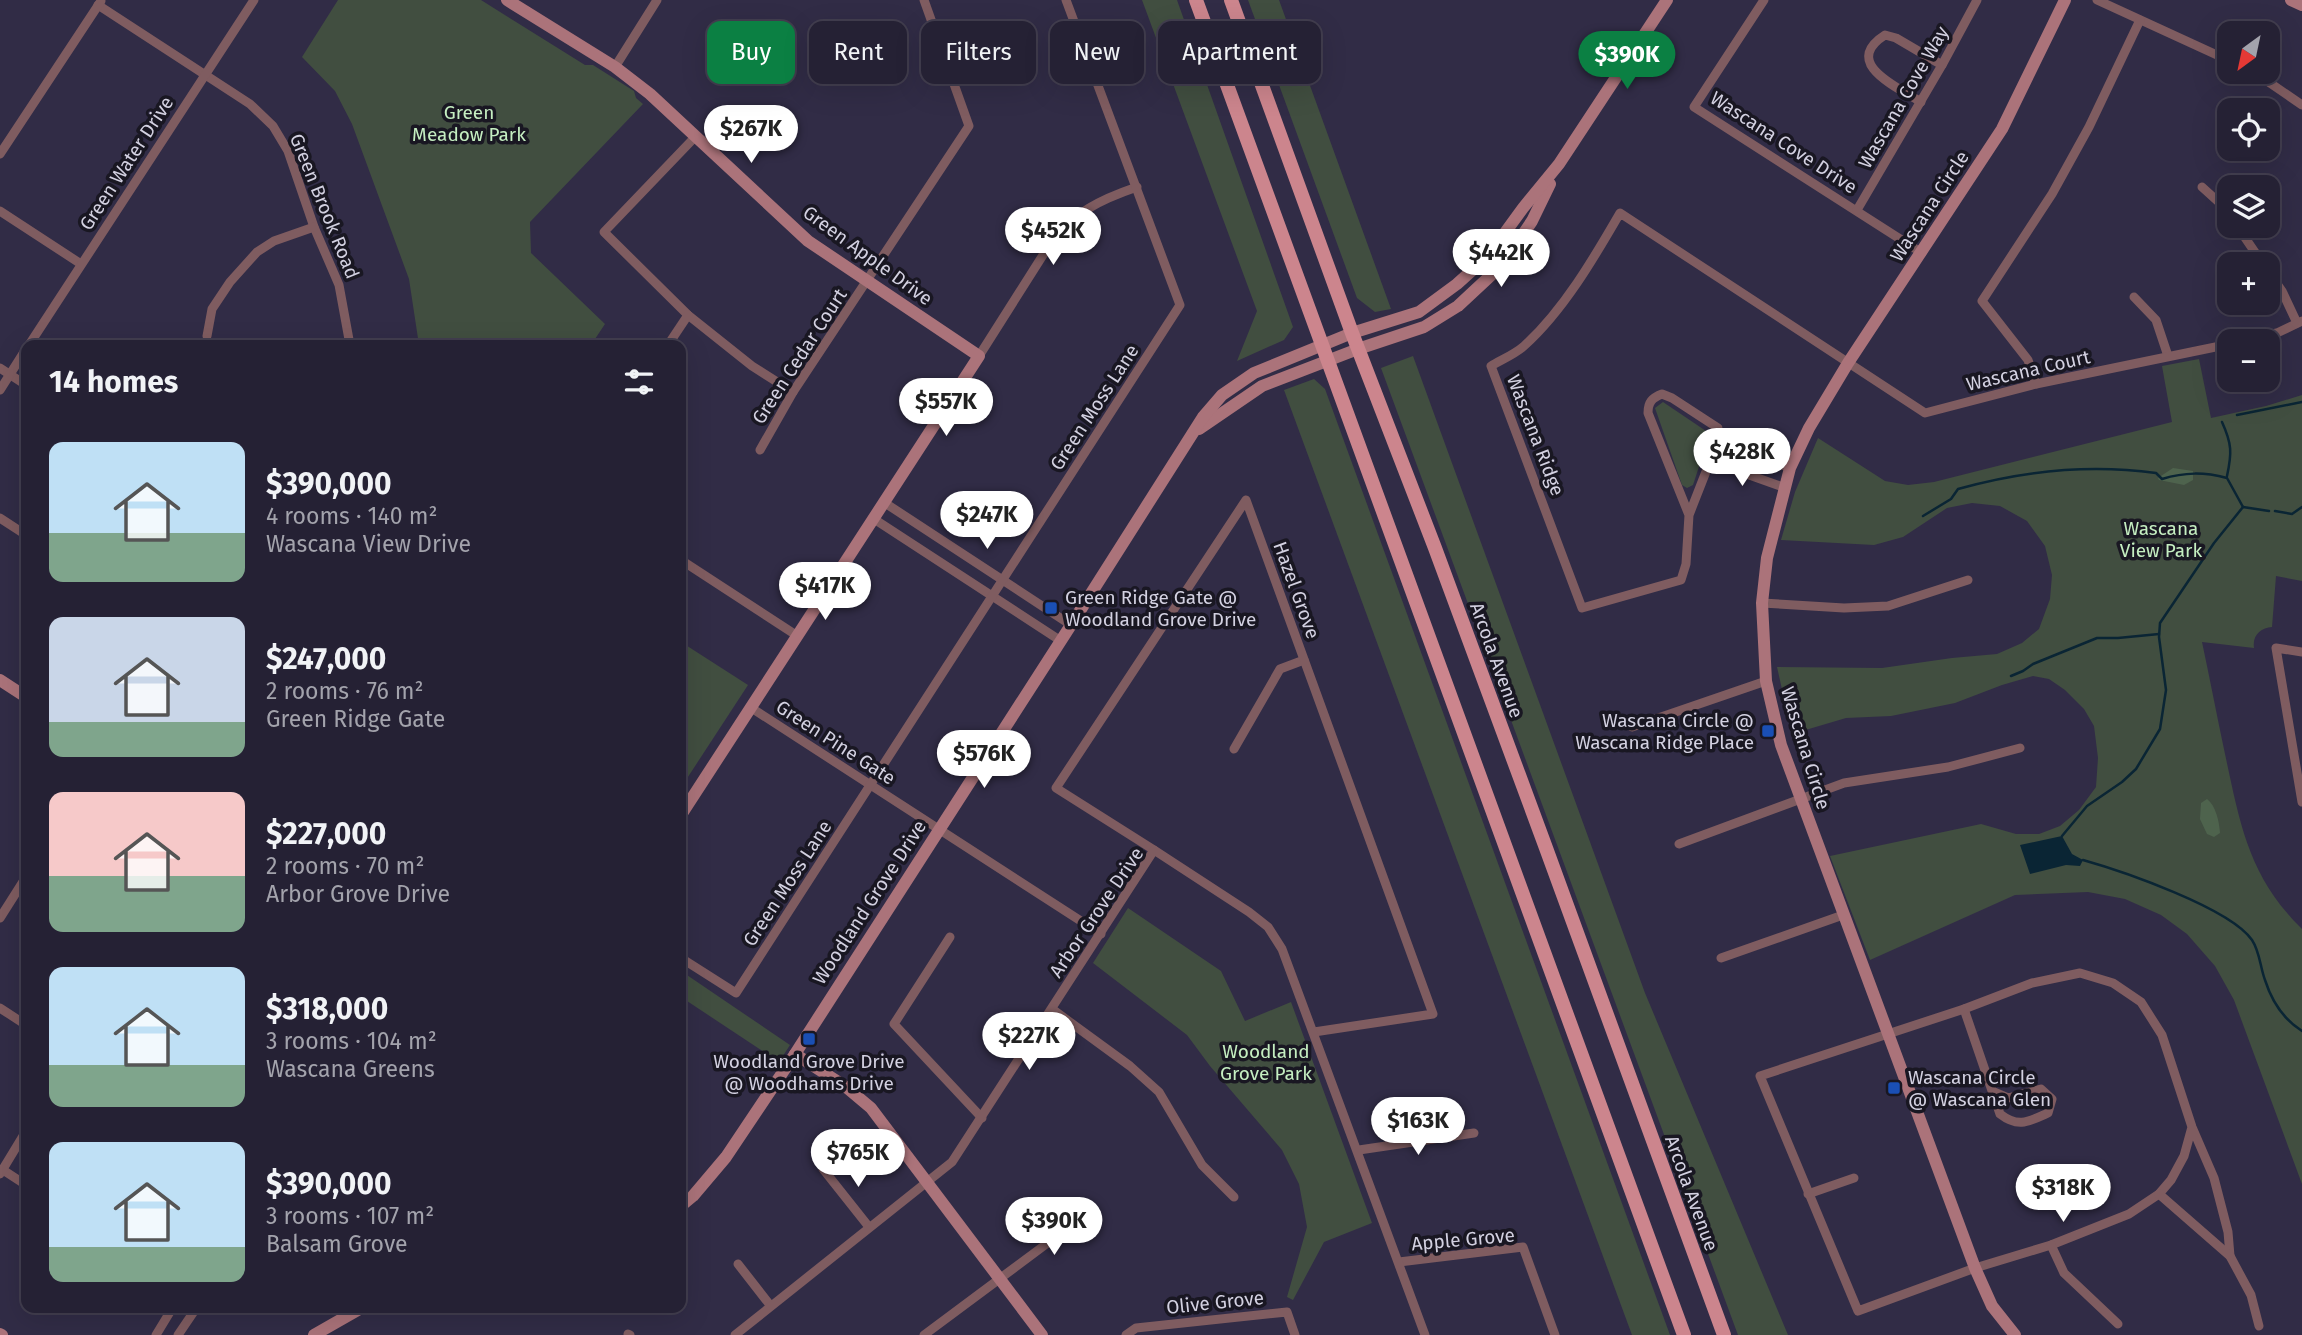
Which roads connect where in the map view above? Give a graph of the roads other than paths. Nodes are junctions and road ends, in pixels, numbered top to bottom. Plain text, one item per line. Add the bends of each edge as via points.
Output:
1 (254, 0) edge
2 (508, 0) edge
3 (657, 0) edge
4 (926, 0) edge
5 (1066, 0) edge
6 (1196, 0) edge
7 (1231, 0) edge
8 (1667, 0) edge
9 (1763, 0) edge
10 (1977, 0) edge
11 (2064, 0) edge
12 (2097, 0) edge
13 (2291, 0) edge
14 (100, 3) edge
15 (2302, 5) edge
16 (2140, 20) junction
17 (2217, 55) edge
18 (1942, 65) junction
19 (615, 67) junction
20 (205, 75) junction
21 (2271, 84) edge
22 (1921, 102) junction
23 (2302, 105) edge
24 (696, 136) junction
25 (0, 154) edge
26 (1559, 164) junction
27 (1137, 187) junction
28 (2202, 187) dead end
29 (2217, 201) edge
30 (1857, 210) junction
31 (0, 211) edge
32 (314, 227) junction
33 (1922, 253) junction
34 (80, 264) junction
35 (868, 281) junction
36 (2280, 288) edge
37 (2134, 297) dead end
38 (688, 315) junction
39 (2300, 322) edge
40 (1352, 332) junction
41 (2280, 332) edge
42 (206, 336) dead end
43 (32, 340) edge
44 (349, 340) edge
45 (671, 340) edge
46 (1321, 345) junction
47 (2217, 347) edge
48 (1358, 349) junction
49 (979, 356) junction
50 (2168, 356) junction
51 (21, 358) edge
52 (1327, 362) junction
53 (1848, 363) junction
54 (0, 368) edge
55 (10, 374) junction
56 (21, 382) edge
57 (2036, 384) junction
58 (0, 390) edge
59 (793, 392) junction
60 (1192, 434) junction
61 (1718, 441) junction
62 (760, 450) dead end
63 (1710, 461) junction
64 (1790, 467) junction
65 (1783, 487) junction
66 (885, 503) junction
67 (1689, 515) junction
68 (0, 518) edge
69 (874, 519) junction
70 (21, 533) edge
71 (686, 563) edge
72 (1003, 579) junction
73 (1968, 580) dead end
74 (992, 596) junction
75 (1762, 603) junction
76 (1071, 625) junction
77 (796, 635) junction
78 (1061, 641) junction
79 (2302, 652) edge
80 (1304, 660) junction
81 (0, 680) edge
82 (1766, 681) junction
83 (21, 694) edge
84 (750, 707) junction
85 (1632, 727) dead end
86 (2020, 748) dead end
87 (1234, 749) dead end
88 (871, 785) junction
89 (1801, 799) junction
90 (2302, 802) edge
91 (686, 807) edge
92 (938, 829) junction
93 (1679, 844) dead end
94 (1154, 850) junction
95 (21, 885) edge
96 (1843, 915) junction
97 (0, 918) edge
98 (1101, 934) junction
99 (950, 937) dead end
100 (1721, 958) dead end
101 (686, 961) edge
102 (0, 1008) edge
103 (1052, 1009) junction
104 (1964, 1009) junction
105 (21, 1022) edge
106 (1314, 1032) junction
107 (1888, 1033) junction
108 (794, 1054) junction
109 (1994, 1092) junction
110 (982, 1118) junction
111 (2192, 1127) junction
112 (1474, 1133) dead end
113 (21, 1139) edge
114 (1359, 1150) junction
115 (823, 1169) dead end
116 (1, 1172) edge
117 (1854, 1178) dead end
118 (927, 1181) junction
119 (21, 1182) edge
120 (1808, 1194) junction
121 (2159, 1195) junction
122 (1234, 1196) dead end
123 (686, 1202) edge
124 (1082, 1207) dead end
125 (869, 1227) junction
126 (2051, 1245) junction
127 (2230, 1256) junction
128 (1399, 1262) junction
129 (738, 1265) dead end
130 (1975, 1268) junction
131 (1000, 1280) junction
132 (770, 1305) junction
133 (169, 1313) edge
134 (193, 1313) edge
135 (352, 1313) edge
136 (2118, 1324) dead end
137 (2259, 1326) dead end
138 (156, 1335) edge
139 (178, 1335) edge
140 (314, 1335) edge
141 (734, 1335) edge
142 (924, 1335) edge
143 (1042, 1335) edge
144 (1126, 1335) edge
145 (1295, 1335) edge
146 (1425, 1335) edge
147 (1555, 1335) edge
148 (1684, 1335) edge
149 (1724, 1335) edge
150 (2015, 1335) edge

1 - 20 street, Green Water Drive
2 - 19 street, Green Apple Drive
3 - 19 street
4 - 35 street, Green Cedar Court via 969,126
5 - 27 street, Green Moss Lane
6 - 46 main road
7 - 40 main road, Arcola Avenue
8 - 26 street
9 - 30 street, Wascana Cove Drive via 1695,107
10 - 18 street, Wascana Cove Way
11 - 33 street, Wascana Circle via 2002,129
12 - 16 street
13 - 15 street
14 - 20 street, Green Brook Road
14 - 25 street
16 - 17 street
16 - 57 street via 2052,194 1982,300 2028,360
18 - 22 street, Wascana Cove Way
18 - 22 street via 1885,35 1869,51 1876,74
19 - 24 street, Green Apple Drive
20 - 32 street, Green Brook Road via 250,104 273,126 288,150
20 - 34 street, Green Water Drive
21 - 23 street
22 - 30 street, Wascana Cove Way
24 - 35 street, Green Apple Drive via 808,241
24 - 38 street via 604,232
26 - 40 street, Woodland Grove Drive via 1488,256 1457,284 1419,312
26 - 48 street, Woodland Grove Drive via 1532,221 1502,265 1458,306 1424,327
27 - 49 street via 1105,198 1061,229
27 - 72 street, Green Moss Lane via 1180,305
28 - 29 street
30 - 33 street, Wascana Cove Drive
31 - 34 street
32 - 42 street via 257,252 212,309
32 - 44 street, Green Brook Road via 340,285
33 - 53 street, Wascana Circle
34 - 43 street, Green Water Drive
35 - 49 street, Green Apple Drive
35 - 59 street, Green Cedar Court
36 - 39 street
37 - 50 street via 2156,320
38 - 45 street
38 - 59 street
39 - 41 street
40 - 46 street, Woodland Grove Drive
40 - 48 main road, Arcola Avenue
46 - 52 main road
46 - 60 street, Woodland Grove Drive via 1254,373 1222,395
47 - 50 street, Wascana Court
48 - 52 street, Woodland Grove Drive
48 - 149 main road, Arcola Avenue
49 - 66 street
50 - 57 street, Wascana Court
51 - 55 street, Green Water Drive
52 - 60 street, Woodland Grove Drive via 1262,386
52 - 148 main road
53 - 57 street, Wascana Court via 1925,413
53 - 64 street, Wascana Circle
53 - 67 street, Wascana Ridge via 1620,213 1592,262 1556,310 1523,347 1491,366 1582,608 1681,580
54 - 55 street
55 - 56 street
55 - 58 street, Green Water Drive
59 - 62 street, Green Cedar Court
60 - 76 street, Woodland Grove Drive
61 - 63 street, Wascana Ridge
61 - 64 street
61 - 67 street, Wascana Ridge via 1718,428 1672,398 1662,394 1648,404
63 - 65 street
63 - 67 street, Wascana Ridge
64 - 65 street, Wascana Circle
65 - 75 street, Wascana Circle
66 - 69 street
66 - 72 street
68 - 70 street
69 - 74 street
69 - 77 street
71 - 77 street
72 - 74 street, Green Moss Lane
72 - 76 street
73 - 75 street via 1888,606
74 - 78 street
74 - 88 street, Green Moss Lane
75 - 82 street, Wascana Circle
76 - 78 street, Woodland Grove Drive
77 - 84 street
78 - 92 street, Woodland Grove Drive
79 - 90 street via 2276,648
80 - 87 street via 1280,669
80 - 94 street, Hazel Grove via 1246,500 1056,788
80 - 106 street, Hazel Grove via 1433,1014
81 - 83 street
82 - 85 street
82 - 89 street, Wascana Circle via 1773,720
84 - 88 street, Green Pine Gate
84 - 91 street
86 - 89 street via 1948,767 1844,783
88 - 92 street, Green Pine Gate
88 - 101 street, Green Moss Lane via 736,993
89 - 93 street
89 - 96 street, Wascana Circle
92 - 98 street, Green Pine Gate
92 - 108 street, Woodland Grove Drive
94 - 98 street, Arbor Grove Drive
94 - 106 street, Arbor Grove Drive via 1269,927
95 - 97 street
96 - 100 street
96 - 107 street, Wascana Circle
98 - 103 street, Arbor Grove Drive
99 - 110 street via 894,1024
102 - 105 street
103 - 110 street, Arbor Grove Drive
103 - 122 street via 1158,1092 1202,1165
104 - 107 street
104 - 109 street
104 - 111 street via 2032,982 2080,973 2113,983 2141,1002 2162,1035
106 - 114 street, Arbor Grove Drive
107 - 120 street via 1760,1076
107 - 130 street, Wascana Circle
108 - 118 street via 871,1108
108 - 123 street, Woodland Grove Drive via 726,1157
109 - 109 street via 2000,1114 2010,1122 2029,1122 2048,1114 2052,1099 2041,1089 2008,1098
110 - 118 street, Arbor Grove Drive via 952,1162
111 - 121 street via 2185,1156
111 - 127 street via 2214,1178
112 - 114 street
113 - 116 street
114 - 128 street, Arbor Grove Drive
115 - 125 street
116 - 119 street
117 - 120 street
118 - 125 street, Arbor Grove Drive
118 - 131 street
120 - 130 street via 1858,1311
121 - 126 street via 2129,1214
121 - 127 street
124 - 131 street via 1049,1242
125 - 132 street, Arbor Grove Drive
126 - 130 street
126 - 136 street via 2064,1273
127 - 137 street via 2251,1295
128 - 146 street, Arbor Grove Drive
128 - 147 street, Apple Grove via 1523,1247
129 - 132 street
130 - 150 street, Wascana Circle via 1992,1307
131 - 142 street
131 - 143 street
132 - 141 street, Arbor Grove Drive
133 - 138 street
134 - 139 street
135 - 140 street
144 - 145 street, Olive Grove via 1136,1328 1287,1312

